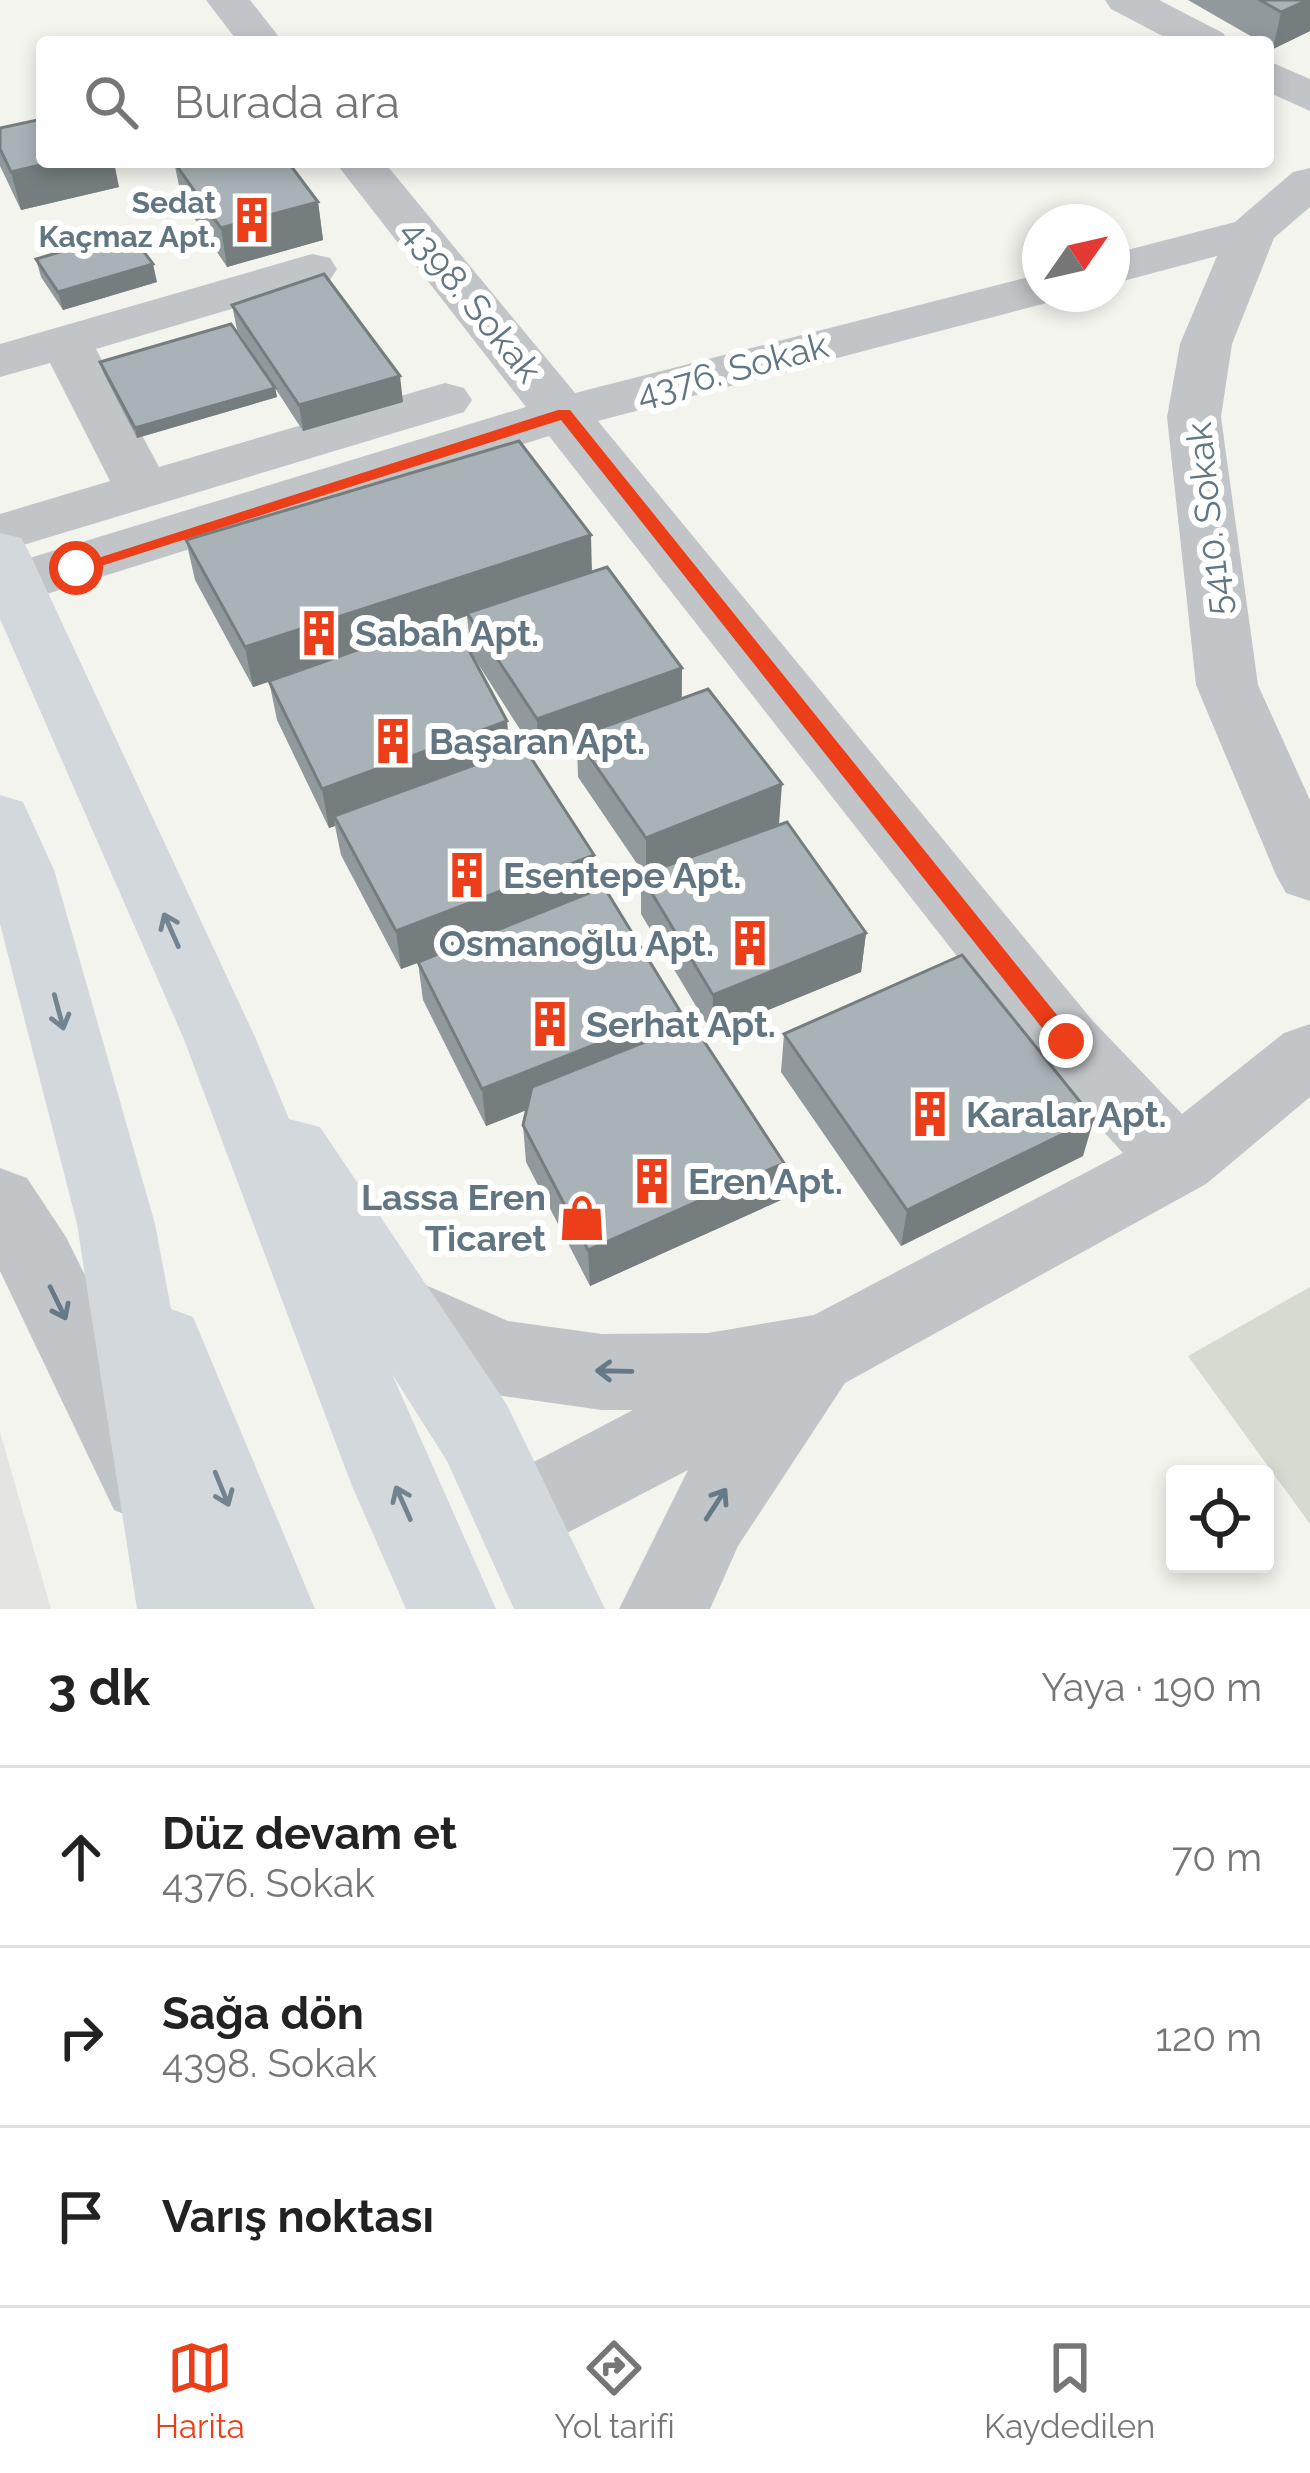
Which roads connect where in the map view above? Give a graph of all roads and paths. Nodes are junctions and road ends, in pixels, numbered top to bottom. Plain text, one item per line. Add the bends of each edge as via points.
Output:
1 (226, 0) edge
2 (1126, 0) edge
3 (256, 36) edge
4 (1195, 36) edge
5 (1274, 77) edge
6 (1310, 97) edge
7 (363, 168) edge
8 (1310, 182) edge
9 (1252, 232) junction
10 (1130, 264) edge
11 (312, 269) dead end
12 (1022, 294) edge
13 (66, 342) junction
14 (0, 362) edge
15 (445, 400) dead end
16 (564, 413) junction
17 (144, 490) junction
18 (4, 556) edge
19 (7, 862) edge
20 (1310, 874) edge
21 (219, 1037) junction
22 (1310, 1054) edge
23 (1179, 1162) junction
24 (0, 1202) edge
25 (116, 1224) junction
26 (398, 1310) junction
27 (819, 1352) junction
28 (517, 1517) junction
29 (176, 1571) edge
30 (270, 1609) edge
31 (451, 1609) edge
32 (560, 1609) edge
33 (664, 1609) edge

1 - 3 street
2 - 4 street
5 - 6 street
7 - 16 street, 4398. Sokak
8 - 9 street, 5410. Sokak
9 - 10 street
9 - 20 street, 5410. Sokak via 1206,344 1194,417 1227,685
11 - 13 street
12 - 16 street, 4376. Sokak
13 - 14 street
13 - 17 street
15 - 17 street
16 - 18 street, 4376. Sokak via 76,568
16 - 23 street, 4398. Sokak via 1066,1041
17 - 18 street
21 -> 18 highway
19 -> 25 highway
21 - 26 highway
31 -> 21 highway
22 - 23 street
23 - 27 street
24 -> 29 street via 38,1262
25 - 29 highway
25 -> 30 highway
27 -> 26 street via 708,1371 602,1372 502,1358
26 - 28 highway via 477,1433
27 - 28 street
33 -> 27 street via 707,1516
28 - 32 highway

